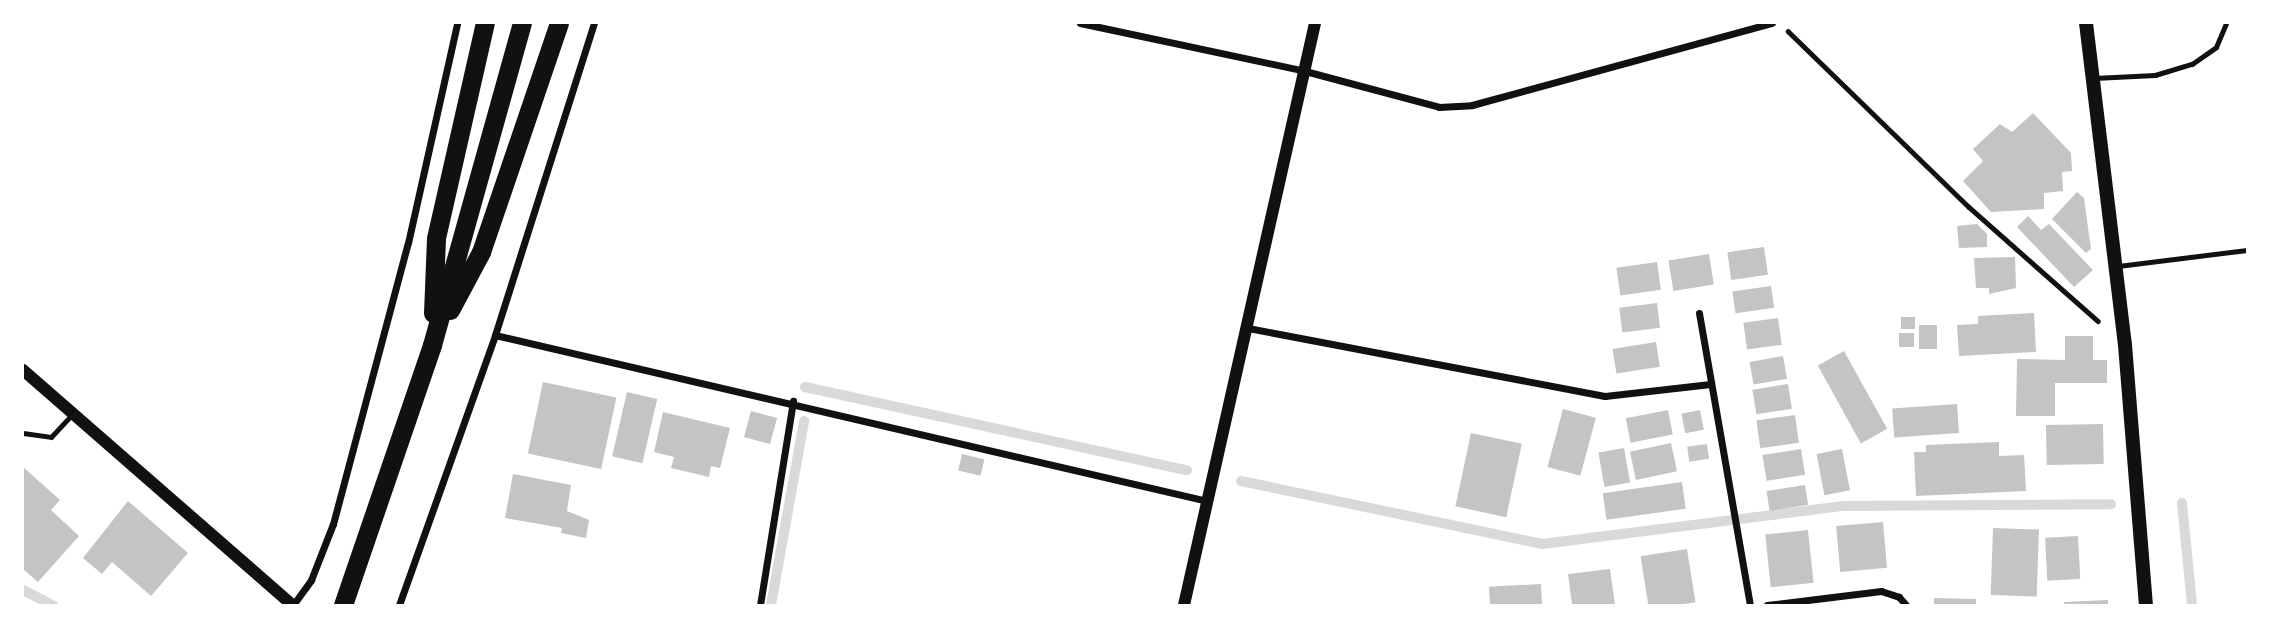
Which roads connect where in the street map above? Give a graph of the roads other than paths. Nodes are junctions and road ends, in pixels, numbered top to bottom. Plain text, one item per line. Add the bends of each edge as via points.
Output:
1 (457, 23) edge
2 (485, 23) edge
3 (523, 23) edge
4 (559, 23) edge
5 (594, 23) edge
6 (1080, 23) edge
7 (1315, 23) edge
8 (1773, 23) edge
9 (2086, 23) edge
10 (2226, 23) edge
11 (1305, 71) junction
12 (2091, 78) junction
13 (2247, 250) edge
14 (2115, 267) junction
15 (1699, 313) dead end
16 (1248, 328) junction
17 (495, 335) junction
18 (432, 345) junction
19 (23, 370) edge
20 (1710, 384) junction
21 (793, 401) junction
22 (73, 413) junction
23 (23, 432) edge
24 (1207, 501) junction
25 (292, 605) edge
26 (342, 605) edge
27 (399, 605) edge
28 (760, 605) edge
29 (1184, 605) edge
30 (1750, 605) edge
31 (1767, 605) edge
32 (1906, 605) edge
33 (2146, 605) edge

1 - 25 street via 408,243 333,524 310,580
2 - 18 highway via 436,238
3 - 18 highway
4 - 18 highway via 481,251
5 - 17 street
6 - 11 street
7 - 11 street
8 - 11 street via 1472,105 1439,107
9 - 12 main road
10 - 12 lane via 2216,47 2192,64 2155,75
11 - 16 street
12 - 14 main road
13 - 14 lane
14 - 33 main road
15 - 20 street
16 - 20 street via 1595,394
16 - 24 street
17 - 21 street
17 - 27 street
18 - 26 highway
19 - 22 street
20 - 30 street
21 - 24 street
21 - 28 street
22 - 23 lane via 51,437
22 - 25 street
24 - 29 street
31 - 32 street via 1881,591 1899,597

